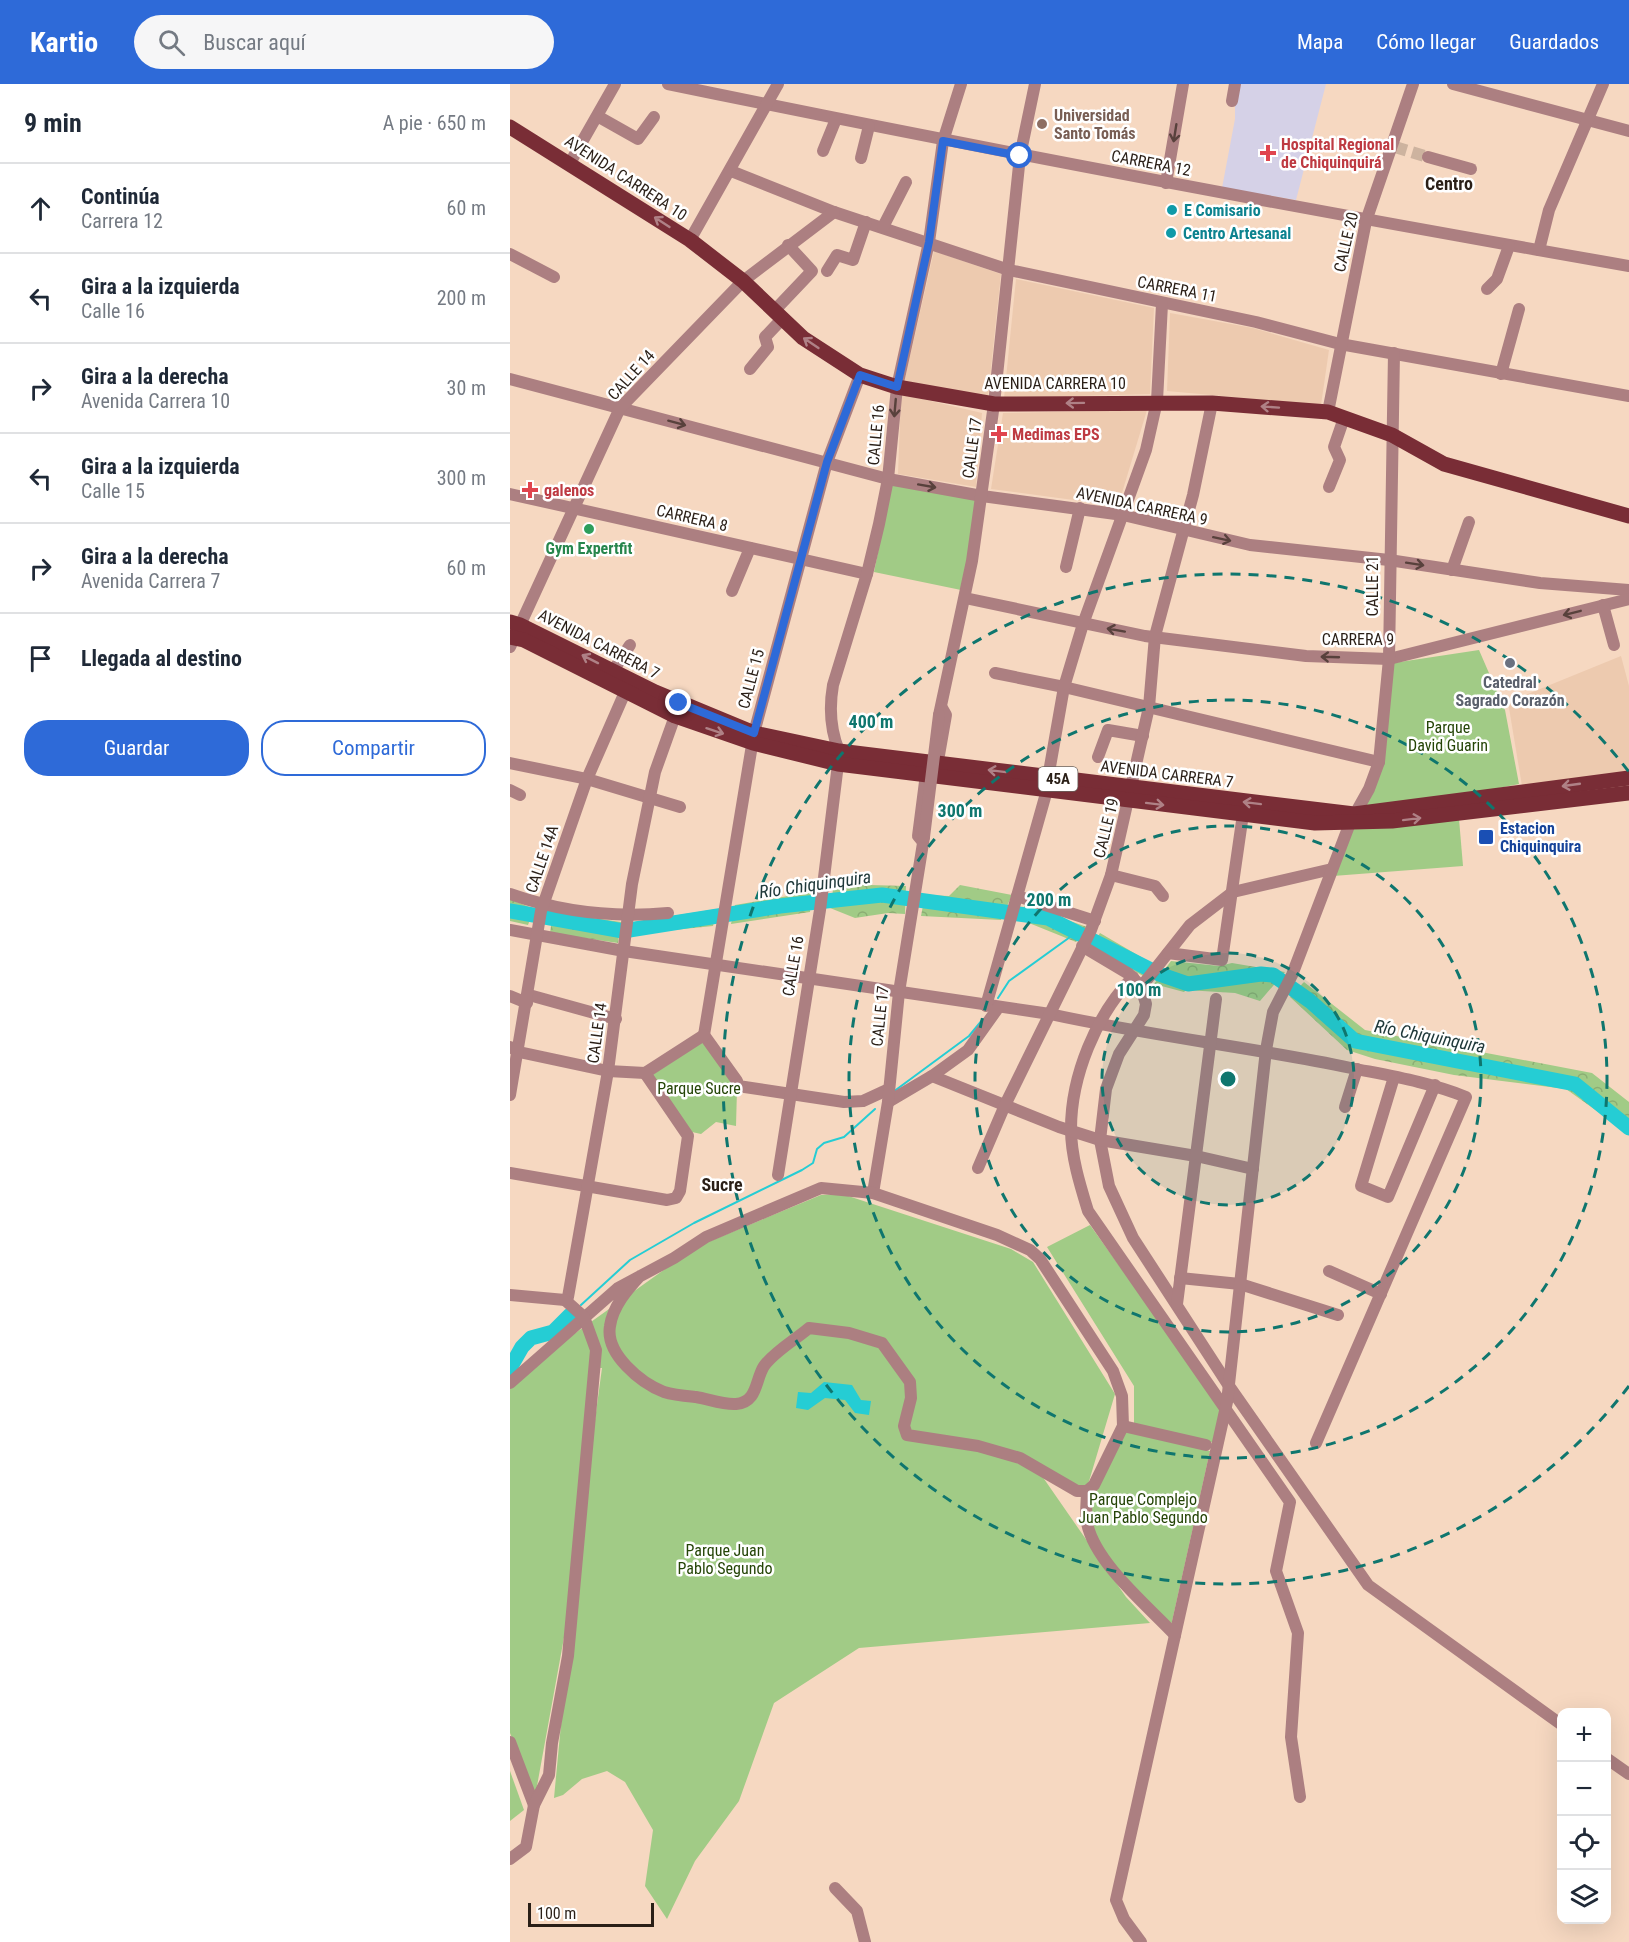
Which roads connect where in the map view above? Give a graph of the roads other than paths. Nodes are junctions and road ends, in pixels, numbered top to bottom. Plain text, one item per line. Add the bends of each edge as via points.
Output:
1 (615, 84) edge
2 (668, 84) edge
3 (778, 84) edge
4 (961, 84) edge
5 (1035, 84) edge
6 (1183, 84) edge
7 (1235, 84) edge
8 (1413, 84) edge
9 (1453, 84) edge
10 (1603, 84) edge
11 (1232, 101) dead end
12 (766, 104) junction
13 (598, 117) junction
14 (654, 117) dead end
15 (836, 119) junction
16 (1586, 121) junction
17 (869, 126) junction
18 (510, 127) edge
19 (1629, 131) edge
20 (943, 141) junction
21 (823, 151) dead end
22 (1020, 156) junction
23 (1428, 157) tunnel mouth
24 (861, 158) dead end
25 (570, 163) junction
26 (1471, 169) dead end
27 (731, 171) junction
28 (906, 182) dead end
29 (1166, 183) junction
30 (834, 212) junction
31 (1366, 221) junction
32 (866, 222) junction
33 (883, 227) junction
34 (690, 240) junction
35 (929, 242) junction
36 (788, 245) junction
37 (1509, 246) junction
38 (1539, 250) junction
39 (510, 254) edge
40 (1629, 266) edge
41 (1009, 270) junction
42 (827, 271) dead end
43 (554, 277) dead end
44 (743, 281) junction
45 (1487, 289) dead end
46 (1162, 304) junction
47 (1519, 309) dead end
48 (779, 314) junction
49 (1340, 344) junction
50 (1394, 353) junction
51 (750, 369) dead end
52 (1501, 374) junction
53 (860, 375) junction
54 (510, 379) edge
55 (510, 384) edge
56 (897, 387) junction
57 (1629, 396) edge
58 (1157, 401) junction
59 (1212, 403) junction
60 (994, 404) junction
61 (620, 408) junction
62 (1328, 412) junction
63 (1344, 417) junction
64 (1392, 435) junction
65 (827, 462) junction
66 (888, 479) junction
67 (1329, 488) dead end
68 (510, 494) edge
69 (982, 496) junction
70 (574, 508) junction
71 (1080, 508) junction
72 (1123, 515) junction
73 (1629, 516) edge
74 (1469, 522) dead end
75 (1182, 531) junction
76 (750, 548) junction
77 (1389, 560) junction
78 (800, 561) junction
79 (1066, 567) dead end
80 (1452, 570) junction
81 (867, 574) junction
82 (1629, 590) edge
83 (732, 591) dead end
84 (965, 598) junction
85 (1629, 599) edge
86 (1603, 605) junction
87 (1083, 624) junction
88 (513, 634) edge
89 (1155, 636) junction
90 (630, 645) dead end
91 (1614, 645) dead end
92 (1389, 659) junction
93 (613, 671) junction
94 (994, 673) dead end
95 (628, 686) junction
96 (1064, 687) junction
97 (1149, 707) junction
98 (941, 711) junction
99 (675, 716) junction
100 (1143, 736) junction
101 (754, 738) junction
102 (839, 757) junction
103 (1098, 757) dead end
104 (1379, 762) junction
105 (510, 763) edge
106 (932, 769) junction
107 (1629, 778) edge
108 (587, 779) junction
109 (1048, 784) junction
110 (1629, 793) edge
111 (1131, 794) junction
112 (650, 798) junction
113 (680, 807) dead end
114 (1243, 814) junction
115 (1352, 818) junction
116 (923, 840) junction
117 (1332, 869) junction
118 (1112, 875) junction
119 (1233, 892) junction
120 (510, 894) edge
121 (1163, 896) dead end
122 (1016, 900) junction
123 (668, 913) dead end
124 (541, 914) junction
125 (627, 925) junction
126 (1093, 926) junction
127 (510, 930) edge
128 (537, 937) junction
129 (1083, 944) junction
130 (624, 951) junction
131 (1164, 958) junction
132 (717, 964) junction
133 (807, 979) junction
134 (1141, 981) junction
135 (899, 992) junction
136 (510, 996) edge
137 (528, 999) junction
138 (1216, 999) dead end
139 (992, 1007) junction
140 (1050, 1014) junction
141 (616, 1019) junction
142 (1098, 1024) junction
143 (1133, 1031) junction
144 (704, 1035) junction
145 (1210, 1042) junction
146 (1266, 1050) junction
147 (513, 1051) edge
148 (1357, 1069) junction
149 (608, 1071) junction
150 (645, 1073) junction
151 (932, 1076) junction
152 (1394, 1077) junction
153 (1436, 1085) junction
154 (890, 1089) junction
155 (510, 1095) edge
156 (791, 1095) junction
157 (888, 1102) junction
158 (1005, 1105) junction
159 (1346, 1107) dead end
160 (1071, 1130) junction
161 (1100, 1140) junction
162 (1196, 1156) junction
163 (978, 1168) dead end
164 (1253, 1169) junction
165 (510, 1173) edge
166 (778, 1174) dead end
167 (589, 1185) junction
168 (873, 1193) junction
169 (1329, 1271) dead end
170 (640, 1276) junction
171 (1180, 1278) junction
172 (1240, 1284) junction
173 (1381, 1294) junction
174 (510, 1295) edge
175 (565, 1300) junction
176 (1177, 1304) junction
177 (1338, 1315) dead end
178 (584, 1317) junction
179 (510, 1383) edge
180 (1229, 1386) junction
181 (1226, 1407) junction
182 (1124, 1426) junction
183 (1316, 1443) dead end
184 (1206, 1445) dead end
185 (1088, 1491) junction
186 (1175, 1635) junction
187 (1557, 1721) edge
188 (510, 1743) edge
189 (1611, 1761) edge
190 (1629, 1774) edge
191 (1300, 1797) dead end
192 (534, 1805) junction
193 (510, 1859) edge
194 (835, 1888) dead end
195 (865, 1942) edge
196 (1141, 1942) edge

1 - 13 street
2 - 12 street, CARRERA 12
3 - 12 street
4 - 20 street, CALLE 16
5 - 22 street, CALLE 17
6 -> 29 street
7 - 11 street
8 - 31 street, CALLE 20
9 - 16 street
10 - 16 street
12 - 15 street, CARRERA 12
12 - 27 street
13 - 14 street via 637,139
13 - 25 street
15 - 17 street, CARRERA 12
15 - 21 street
16 - 19 street
16 - 38 street via 1549,210
17 - 20 street, CARRERA 12
17 - 24 street
18 - 25 main road, AVENIDA CARRERA 10
20 - 22 street, CARRERA 12
20 - 35 street, CALLE 16
22 - 29 street, CARRERA 12
22 - 41 street, CALLE 17
23 - 26 street
34 -> 25 main road, AVENIDA CARRERA 10
27 - 30 street, CARRERA 11
27 - 34 street
28 - 33 street
29 - 31 street, CARRERA 12
30 - 32 street, CARRERA 11
30 - 36 street, CALLE 14
31 - 37 street, CARRERA 12
31 - 49 street, CALLE 20
32 - 33 street, CARRERA 11
32 - 42 street via 854,260 837,255
33 - 35 street, CARRERA 11
34 - 44 main road, AVENIDA CARRERA 10
35 - 41 street, CARRERA 11
35 - 56 street, CALLE 16
36 - 44 street, CALLE 14
36 - 48 street via 812,271
37 - 38 street, CARRERA 12
37 - 45 street via 1497,279
38 - 40 street, CARRERA 12
39 - 43 street
41 - 46 street, CARRERA 11
41 - 60 street, CALLE 17
44 - 48 main road, AVENIDA CARRERA 10
44 - 61 street, CALLE 14
46 - 49 street, CARRERA 11 via 1256,322
46 - 58 street
47 - 52 street
48 - 51 street via 765,337 768,347
53 -> 48 main road, AVENIDA CARRERA 10 via 803,338
49 - 50 street, CARRERA 11
49 - 62 street, CALLE 20
50 - 52 street, CARRERA 11
50 - 64 street, CALLE 21
52 - 57 street, CARRERA 11
53 - 56 main road, AVENIDA CARRERA 10
53 - 65 street, CALLE 15
54 - 61 street, AVENIDA CARRERA 9
55 - 61 street, AVENIDA CARRERA 9 via 613,410
56 - 60 main road, AVENIDA CARRERA 10
56 -> 66 street, CALLE 16
58 - 59 main road, AVENIDA CARRERA 10
58 -> 60 main road, AVENIDA CARRERA 10
58 - 72 street via 1143,460
62 -> 59 main road, AVENIDA CARRERA 10
59 - 75 street, CALLE 19
60 - 69 street, CALLE 17
61 -> 65 street, AVENIDA CARRERA 9
61 - 70 street, CALLE 14
62 - 63 main road, AVENIDA CARRERA 10
63 - 64 main road, AVENIDA CARRERA 10
63 - 67 street via 1334,447 1340,460
64 - 73 main road, AVENIDA CARRERA 10 via 1444,464
64 - 77 street, CALLE 21
65 - 66 street, AVENIDA CARRERA 9
65 - 78 street, CALLE 15
66 -> 69 street, AVENIDA CARRERA 9
66 - 81 street, CALLE 16
68 - 70 street, CARRERA 8
69 - 71 street, AVENIDA CARRERA 9
69 - 84 street, CALLE 17
70 - 76 street, CARRERA 8
70 - 88 street, CALLE 14
71 - 72 street, AVENIDA CARRERA 9
71 - 79 street
72 - 75 street, AVENIDA CARRERA 9
72 - 87 street
74 - 80 street
75 -> 77 street, AVENIDA CARRERA 9 via 1250,545
75 - 89 street, CALLE 19
76 - 78 street, CARRERA 8
76 - 83 street
77 -> 80 street, AVENIDA CARRERA 9
77 - 92 street, CALLE 21
78 - 81 street, CARRERA 8
78 - 101 street, CALLE 15
80 - 82 street, AVENIDA CARRERA 9 via 1540,583
81 - 102 street, CALLE 16 via 842,649 830,704
84 - 87 street
84 - 98 street, CALLE 17
85 - 86 street, CARRERA 9
86 - 91 street
86 -> 92 street, CARRERA 9
89 -> 87 street, CARRERA 9
87 - 96 street
93 -> 88 main road, AVENIDA CARRERA 7 / 45A
88 - 95 main road, AVENIDA CARRERA 7 / 45A
92 -> 89 street, CARRERA 9 via 1306,656
89 - 97 street, CALLE 19
90 - 93 street
92 - 104 street, CALLE 21
93 - 95 main road, AVENIDA CARRERA 7 / 45A
94 - 96 street
95 - 99 main road, AVENIDA CARRERA 7 / 45A
95 - 101 main road, AVENIDA CARRERA 7 / 45A
95 - 108 street, CALLE 14A
96 - 97 street
96 - 109 street
97 - 100 street, CALLE 19
97 - 104 street
98 - 106 street, CALLE 17 via 946,715
98 - 116 street, CALLE 17, bridge
99 -> 101 main road, AVENIDA CARRERA 7 / 45A
99 - 112 street, CALLE 14
100 - 103 street via 1108,730
100 - 111 street, CALLE 19
101 - 102 main road, AVENIDA CARRERA 7 / 45A
101 - 132 street, CALLE 15
102 - 106 main road, AVENIDA CARRERA 7 / 45A
102 - 133 street, CALLE 16 via 820,910
104 - 115 street, CALLE 21
105 - 108 street
106 - 109 main road, AVENIDA CARRERA 7 / 45A
106 - 116 street, CALLE 17 via 918,836
107 -> 115 main road, AVENIDA CARRERA 7 / 45A
108 - 112 street
108 - 124 street, CALLE 14A
109 - 111 main road, AVENIDA CARRERA 7 / 45A
109 - 122 street
115 -> 110 main road, AVENIDA CARRERA 7 / 45A via 1392,821
111 -> 114 main road, AVENIDA CARRERA 7 / 45A
115 -> 111 main road, AVENIDA CARRERA 7 / 45A
111 - 118 street, CALLE 19
112 - 113 street
112 - 125 street, CALLE 14
114 - 115 main road, AVENIDA CARRERA 7 / 45A via 1316,823
114 - 119 street
115 - 117 street, CALLE 21
116 - 135 street, CALLE 17
117 - 119 street
117 - 146 street, CALLE 21 via 1292,975 1273,1012
118 - 121 street via 1155,886
118 - 126 street, CALLE 19
119 - 131 street via 1190,925
119 - 131 street via 1221,960
120 - 124 street
122 - 126 street
122 - 139 street
123 - 125 street
124 - 125 street
124 - 128 street, CALLE 14A
125 - 130 street, CALLE 14
126 - 129 street, CALLE 19
127 - 128 street
128 - 130 street
128 - 137 street, CALLE 14A
129 - 134 street
129 - 140 street, CALLE 19
130 - 132 street
130 - 141 street, CALLE 14
131 - 134 street
132 - 133 street
132 - 144 street, CALLE 15
133 - 135 street
133 - 156 street, CALLE 16
134 - 142 street
134 - 143 street via 1146,1004
135 - 139 street
135 - 154 street, CALLE 17
136 - 137 street
137 - 141 street
137 - 147 street, CALLE 14A
138 - 145 street
139 - 140 street
139 - 151 street via 968,1050
140 - 142 street
140 - 158 street, CALLE 19
141 - 149 street, CALLE 14
142 - 143 street
142 - 160 street via 1078,1079
143 - 145 street
143 - 161 street via 1106,1089
144 - 150 street
144 - 156 street via 737,1083
145 - 146 street
145 - 162 street
146 - 148 street
146 - 164 street, CALLE 21
147 - 149 street
147 - 155 street, CALLE 14A
148 - 152 street
148 - 159 street
149 - 150 street
149 - 167 street, CALLE 14
150 - 167 street via 688,1136 680,1191 676,1198 667,1200
151 - 157 street
151 - 158 street
152 - 153 street
152 - 153 street via 1361,1186 1388,1197
153 - 173 street via 1466,1097
154 - 156 street via 863,1101
154 - 157 street, CALLE 17
156 - 166 street, CALLE 16
157 - 168 street, CALLE 17
158 - 160 street
158 - 163 street, CALLE 19
160 - 161 street
160 - 181 street via 1079,1185 1088,1211
161 - 162 street
161 - 176 street via 1118,1210
162 - 164 street
162 - 171 street
164 - 172 street, CALLE 21
165 - 167 street
167 - 175 street, CALLE 14
168 - 170 street via 835,1188 808,1192 706,1236
168 - 182 street via 1030,1250 1051,1274 1113,1371 1122,1396
169 - 173 street
170 - 178 street via 618,1288
170 - 185 street via 613,1313 610,1336 627,1366 645,1382 665,1392 736,1404 755,1392 763,1368 774,1356 809,1328 849,1333 882,1343 910,1382 911,1398 904,1426 907,1435 978,1446 1020,1458 1077,1491
171 - 172 street
171 - 176 street
172 - 177 street
172 - 180 street, CALLE 21
173 - 183 street
174 - 175 street
175 - 178 street
176 - 180 street
178 - 179 street
178 - 192 street via 596,1350 568,1656 549,1775
180 - 181 street, CALLE 21
180 - 187 street via 1368,1585
181 - 186 street, CALLE 21
181 - 191 street via 1290,1502 1276,1570 1298,1633 1291,1737
182 - 184 street
182 - 185 street
185 - 186 street via 1086,1522 1092,1537 1111,1567
186 - 196 street, CALLE 21 via 1116,1900
188 - 192 street
189 - 190 street
192 - 193 street via 526,1847
194 - 195 street via 857,1911

